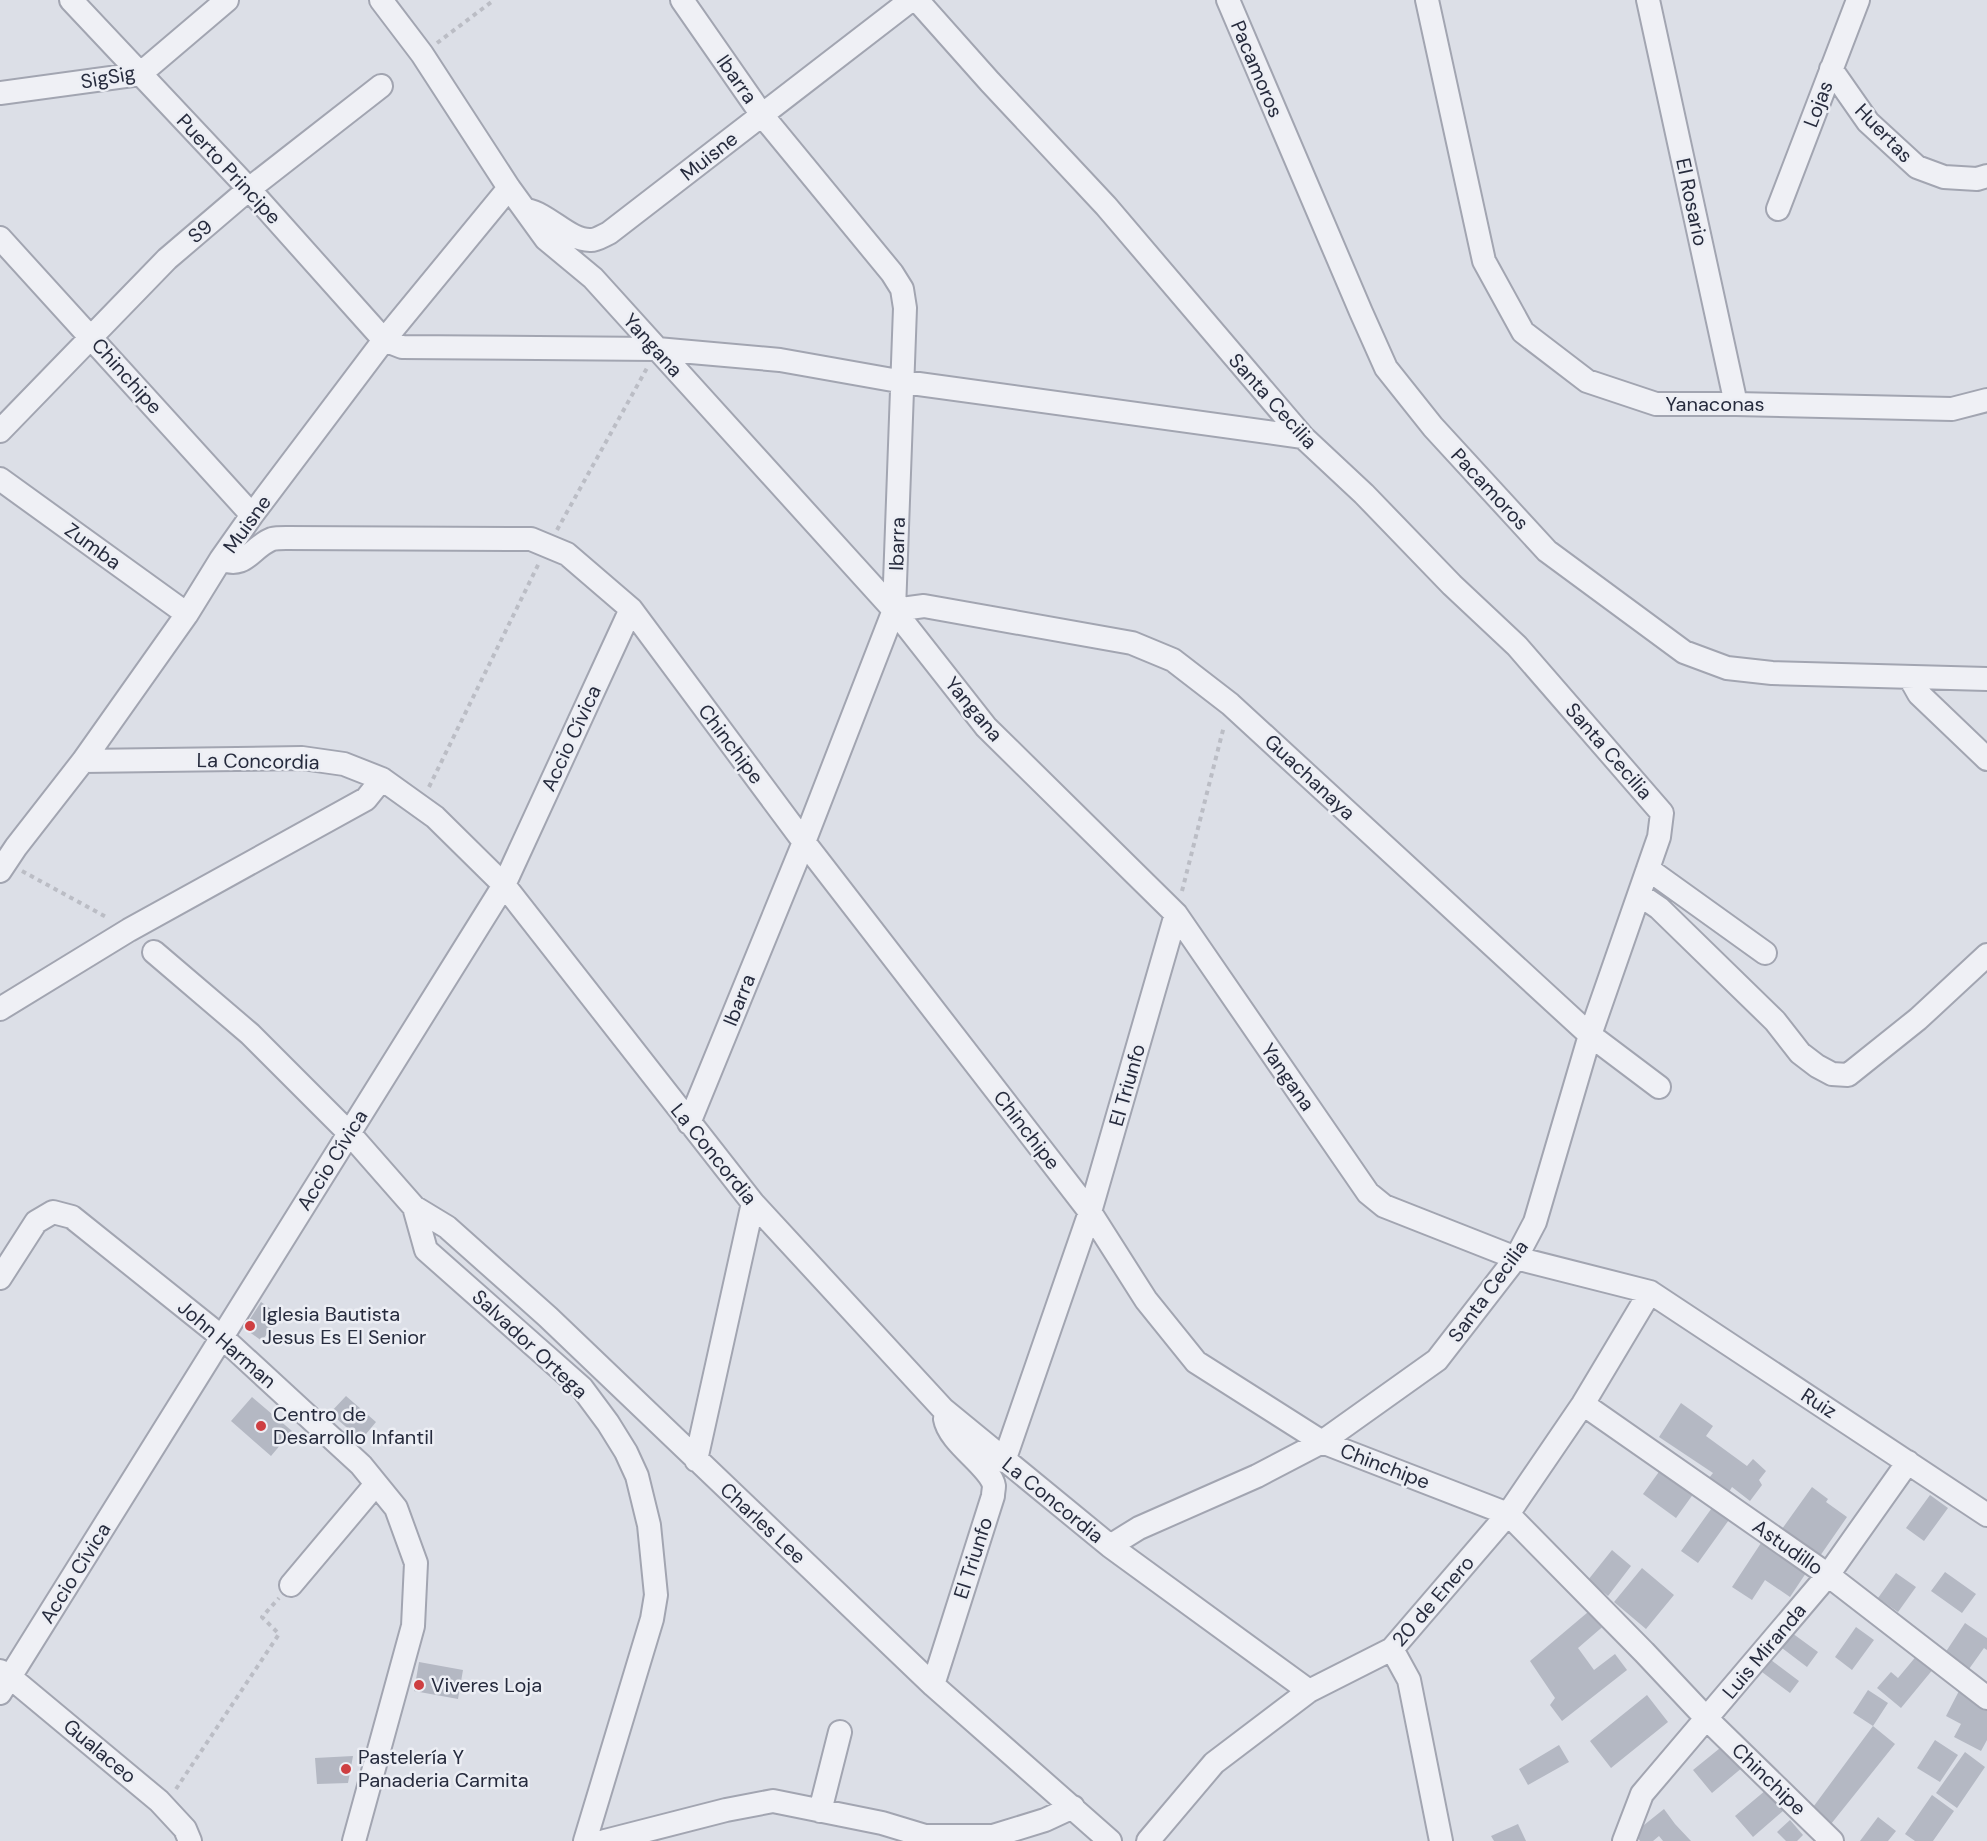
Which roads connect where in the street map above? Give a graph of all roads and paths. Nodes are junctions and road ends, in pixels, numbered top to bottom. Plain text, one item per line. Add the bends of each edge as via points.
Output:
1 (71, 0) edge
2 (227, 0) edge
3 (381, 0) edge
4 (494, 0) edge
5 (682, 0) edge
6 (911, 0) edge
7 (917, 0) edge
8 (1228, 0) edge
9 (1427, 0) edge
10 (1648, 0) edge
11 (1858, 0) edge
12 (422, 54) junction
13 (1831, 69) junction
14 (140, 74) junction
15 (381, 86) dead end
16 (0, 93) edge
17 (762, 115) junction
18 (1987, 176) edge
19 (509, 188) junction
20 (249, 189) junction
21 (525, 209) junction
22 (1778, 209) dead end
23 (0, 238) edge
24 (92, 338) junction
25 (384, 340) junction
26 (657, 349) junction
27 (904, 381) junction
28 (1987, 400) edge
29 (1736, 404) junction
30 (0, 431) edge
31 (1303, 437) junction
32 (0, 479) edge
33 (252, 515) junction
34 (548, 545) junction
35 (221, 559) junction
36 (631, 609) junction
37 (894, 610) junction
38 (187, 614) junction
39 (1910, 678) junction
40 (1987, 679) edge
41 (1230, 704) junction
42 (1987, 759) edge
43 (83, 761) junction
44 (382, 779) junction
45 (419, 806) junction
46 (804, 842) junction
47 (3, 866) edge
48 (1648, 869) junction
49 (504, 885) junction
50 (1640, 895) junction
51 (1176, 915) junction
52 (129, 930) junction
53 (154, 952) dead end
54 (1765, 953) dead end
55 (1987, 955) edge
56 (0, 1010) edge
57 (1590, 1035) junction
58 (1659, 1087) dead end
59 (689, 1123) junction
60 (349, 1133) junction
61 (753, 1203) junction
62 (414, 1207) junction
63 (1090, 1212) junction
64 (1516, 1258) junction
65 (0, 1278) edge
66 (1650, 1292) junction
67 (223, 1338) junction
68 (1583, 1404) junction
69 (943, 1409) junction
70 (1322, 1442) junction
71 (696, 1460) junction
72 (1004, 1461) junction
73 (1908, 1462) junction
74 (376, 1484) junction
75 (1508, 1514) junction
76 (1987, 1515) edge
77 (1110, 1546) junction
78 (1828, 1575) junction
79 (291, 1585) joint
80 (1392, 1649) junction
81 (3, 1680) edge
82 (933, 1685) junction
83 (1309, 1692) junction
84 (1987, 1698) edge
85 (1707, 1719) junction
86 (840, 1732) dead end
87 (165, 1807) junction
88 (1073, 1807) junction
89 (820, 1810) junction
90 (190, 1841) edge
91 (354, 1841) edge
92 (585, 1841) edge
93 (605, 1841) edge
94 (1110, 1841) edge
95 (1148, 1841) edge
96 (1441, 1841) edge
97 (1624, 1841) edge
98 (1832, 1841) edge

1 - 14 street, Puerto Principe
2 - 14 street, SigSig
3 - 12 street, Yangana
4 - 12 path
5 - 17 street, Ibarra
6 - 17 street, Muisne
7 - 31 street, Santa Cecilia via 1106,206
8 - 39 street, Pacamoros via 1386,368 1433,427 1547,550 1684,652 1727,668
9 - 29 street, Yanaconas via 1484,261 1523,332 1587,381 1656,405
10 - 29 street, El Rosario
11 - 13 street, Lojas
12 - 19 street, Yangana
13 - 18 street, Huertas via 1868,122 1917,167 1944,177
13 - 22 street, Lojas
14 - 16 street, SigSig
14 - 20 street, Puerto Principe
15 - 20 street, S9
17 - 21 street, Muisne via 609,233 592,240 574,237 547,217
17 - 27 street, Ibarra via 902,289
19 - 21 street, Yangana
19 - 25 street, Muisne
20 - 24 street, S9 via 166,259
20 - 25 street, Puerto Principe
21 - 26 street, Yangana via 546,239 593,278
23 - 24 street, Chinchipe
24 - 30 street, S9
24 - 33 street, Chinchipe
25 - 26 street via 402,347
25 - 33 street, Muisne
26 - 27 street via 780,360
26 - 34 path
26 - 37 street, Yangana
27 - 31 street
27 - 37 street, Ibarra
28 - 29 street, Yanaconas via 1952,409
31 - 48 street, Santa Cecilia via 1517,646 1662,813
32 - 38 street, Zumba
33 - 35 street, Muisne
34 - 35 street, Chinchipe via 531,539 273,539 240,562 231,564
34 - 36 street, Chinchipe via 567,554
34 - 45 path
35 - 38 street, Muisne
36 - 46 street, Chinchipe
36 - 49 street, Accio Cívica
37 - 41 street, Guachanaya via 924,606 1132,643 1173,660
37 - 46 street, Ibarra
37 - 51 street, Yangana via 986,727
38 - 43 street, Muisne
39 - 40 street, Pacamoros
39 - 42 street via 1919,694
41 - 51 path
41 - 57 street, Guachanaya
43 - 44 street, La Concordia via 302,759 344,764
43 - 47 street, Muisne
44 - 45 street, La Concordia
44 - 52 street via 366,799
45 - 49 street, La Concordia
46 - 59 street, Ibarra
46 - 63 street, Chinchipe
47 - 52 path
48 - 50 street, Santa Cecilia
48 - 54 street
49 - 59 street, La Concordia
49 - 60 street, Accio Cívica
50 - 55 street via 1659,908 1775,1021 1800,1053 1832,1074 1848,1075 1918,1019
50 - 57 street, Santa Cecilia
51 - 63 street, El Triunfo
51 - 64 street, Yangana via 1368,1193 1384,1206
52 - 56 street
53 - 60 street, Salvador Ortega via 250,1034
57 - 58 street, Guachanaya
57 - 64 street, Santa Cecilia via 1535,1222
59 - 61 street, La Concordia
60 - 62 street, Salvador Ortega
60 - 67 street, Accio Cívica
61 - 69 street, La Concordia
61 - 71 street
62 - 71 street, Charles Lee via 447,1227 548,1317
62 - 92 street, Salvador Ortega via 426,1250 582,1388 626,1452 645,1502 656,1595 652,1619
63 - 70 street, Chinchipe via 1146,1300 1196,1362
63 - 72 street, El Triunfo
64 - 66 street, Yangana
64 - 70 street, Santa Cecilia via 1437,1360
65 - 67 street, John Harman via 36,1222 53,1212 72,1217
66 - 68 street, 20 de Enero
66 - 73 street, Ruiz
67 - 74 street, John Harman
67 - 81 street, Accio Cívica
68 - 75 street, 20 de Enero
68 - 78 street, Astudillo
69 - 72 street, La Concordia
69 - 82 street, El Triunfo via 945,1424 994,1484
70 - 75 street, Chinchipe
70 - 77 street, Santa Cecilia via 1257,1476 1139,1528
71 - 82 street, Charles Lee
72 - 77 street, La Concordia
73 - 76 street, Ruiz
73 - 78 street, Luis Miranda
74 - 79 street
74 - 91 street, John Harman via 396,1508 416,1563 413,1626
75 - 80 street, 20 de Enero
75 - 85 street, Chinchipe
77 - 83 street, La Concordia
78 - 84 street, Astudillo
78 - 85 street, Luis Miranda
79 - 87 path via 262,1617 279,1634
80 - 83 street, 20 de Enero
80 - 96 street via 1409,1680
81 - 87 street, Gualaceo
82 - 88 street, Charles Lee
83 - 95 street, 20 de Enero via 1214,1763
85 - 97 street, Luis Miranda via 1642,1794
85 - 98 street, Chinchipe
86 - 89 street
87 - 90 street, Gualaceo via 185,1829
88 - 89 street via 993,1836 925,1836
88 - 94 street, Charles Lee
89 - 93 street via 773,1801

